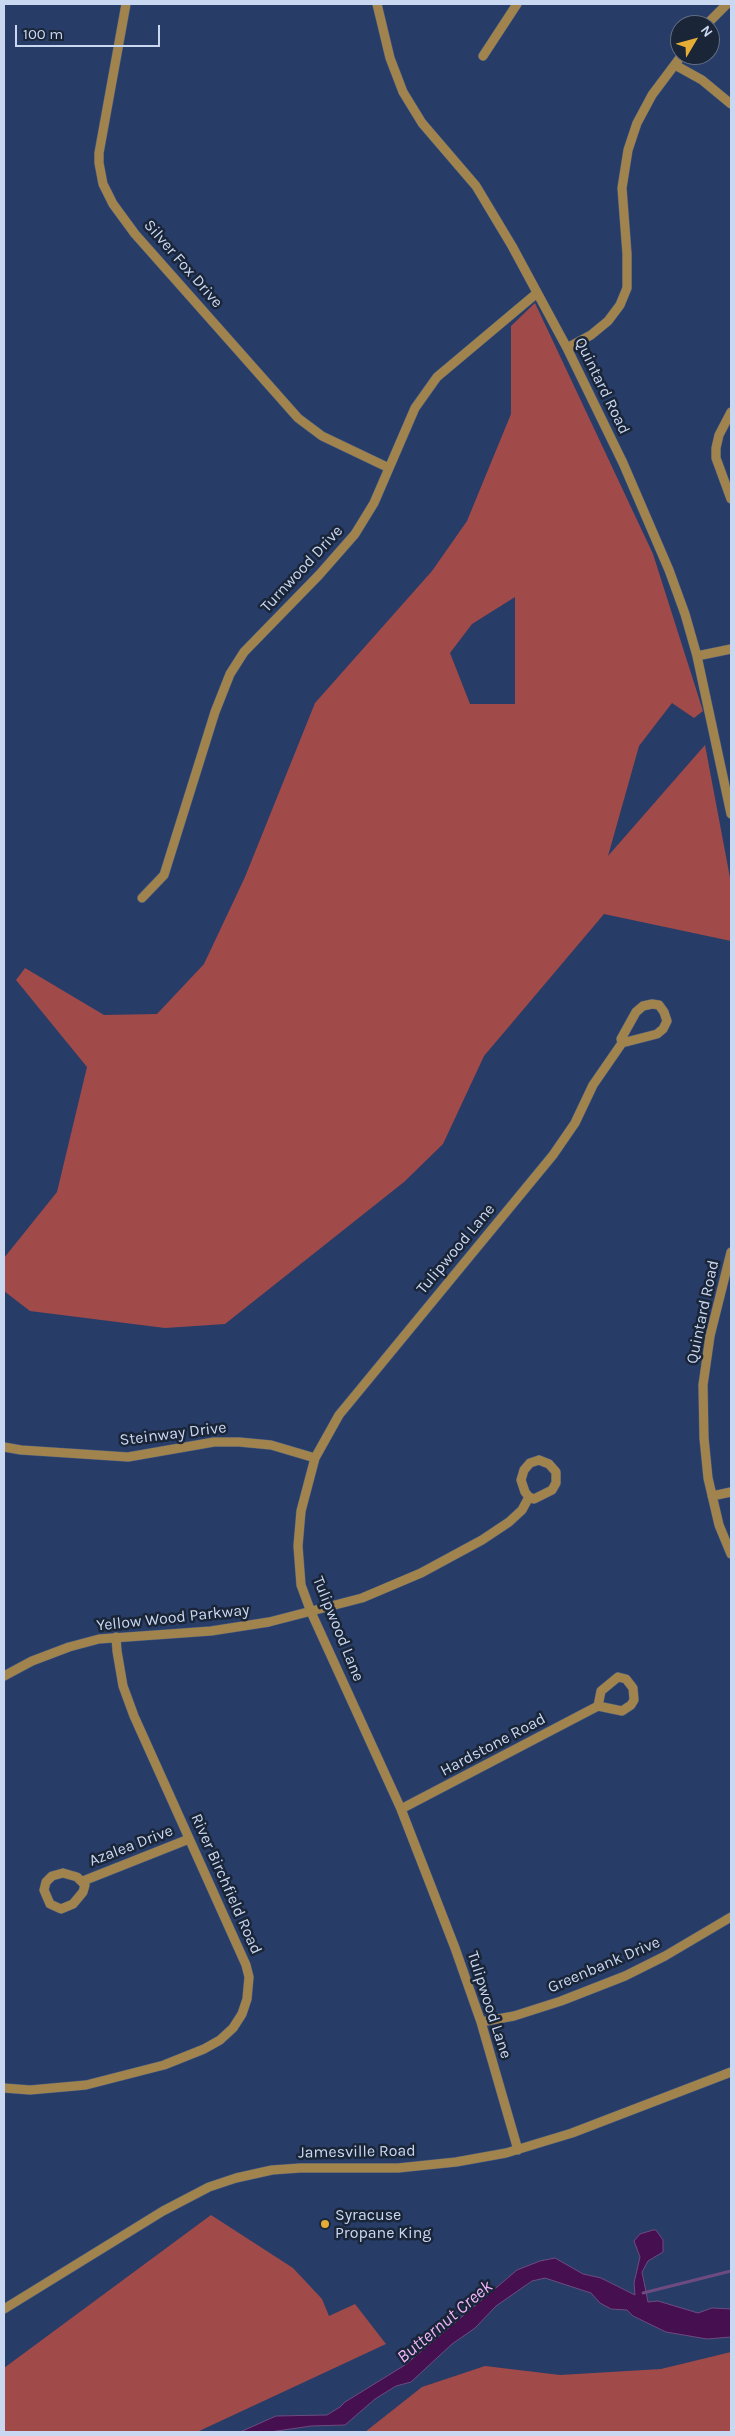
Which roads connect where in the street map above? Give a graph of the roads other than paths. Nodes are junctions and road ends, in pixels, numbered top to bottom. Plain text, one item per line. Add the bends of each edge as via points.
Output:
1 (126, 4) edge
2 (376, 4) edge
3 (517, 4) edge
4 (727, 4) edge
5 (716, 15) edge
6 (483, 56) dead end
7 (674, 65) joint
8 (731, 104) edge
9 (537, 293) junction
10 (567, 348) junction
11 (731, 412) edge
12 (389, 468) junction
13 (731, 499) edge
14 (731, 649) edge
15 (697, 656) junction
16 (731, 814) edge
17 (142, 898) dead end
18 (622, 1043) junction
19 (731, 1252) edge
20 (4, 1447) edge
21 (315, 1458) junction
22 (731, 1492) edge
23 (712, 1496) junction
24 (529, 1498) junction
25 (731, 1554) edge
26 (311, 1612) junction
27 (116, 1637) junction
28 (4, 1676) edge
29 (598, 1706) junction
30 (401, 1809) junction
31 (189, 1839) junction
32 (83, 1881) junction
33 (731, 1917) edge
34 (481, 2022) junction
35 (731, 2072) edge
36 (4, 2088) edge
37 (518, 2150) junction
38 (4, 2309) edge

1 - 12 street, Silver Fox Drive via 99,153 103,184 113,204 135,234 298,418 322,436
2 - 9 street, Quintard Road via 403,92 422,122 476,186
3 - 6 street
4 - 5 street
7 - 8 street via 702,80
7 - 10 street via 652,95 637,123 628,150 622,188 627,288 608,321
9 - 10 street, Quintard Road
9 - 12 street, Turnwood Drive via 437,377 416,408
10 - 15 street, Quintard Road via 666,561
11 - 13 street via 716,448 718,466
12 - 17 street, Turnwood Drive via 374,503 355,534 319,576 244,652 230,674 164,875
14 - 15 street
15 - 16 street, Quintard Road
18 - 18 street, Tulipwood Lane via 657,1034 663,1029 667,1021 659,1005 649,1004 636,1012
18 - 21 street, Tulipwood Lane via 597,1078 575,1123 553,1155 339,1415
19 - 23 street, Quintard Road via 710,1336 703,1386 704,1438
20 - 21 street, Steinway Drive via 128,1458 214,1442 239,1442 271,1446
21 - 26 street, Tulipwood Lane via 301,1511 298,1546 301,1584
22 - 23 street
23 - 25 street, Quintard Road via 719,1526
24 - 24 street via 521,1480 524,1470 530,1462 539,1460 549,1464 556,1472 552,1490 538,1499
24 - 26 street, Yellow Wood Parkway via 522,1510 508,1522 421,1574 362,1598
26 - 27 street, Yellow Wood Parkway via 211,1631
26 - 30 street, Tulipwood Lane
27 - 28 street, Yellow Wood Parkway via 69,1647
27 - 31 street, River Birchfield Road via 126,1694
29 - 29 street via 614,1711 629,1708 634,1700 633,1688 626,1679 618,1677 601,1691
29 - 30 street, Hardstone Road
30 - 34 street, Tulipwood Lane
31 - 32 street, Azalea Drive
31 - 36 street, River Birchfield Road via 249,1977 247,1999 233,2028 204,2049 115,2079 67,2087
32 - 32 street, Azalea Drive via 63,1873 52,1876 46,1882 46,1899 54,1907 70,1906 83,1892
33 - 34 street, Greenbank Drive via 625,1976 561,2002
34 - 37 street, Tulipwood Lane
35 - 37 street, Jamesville Road via 572,2133
37 - 38 street, Jamesville Road via 456,2162 398,2168 300,2168 236,2178 164,2211

